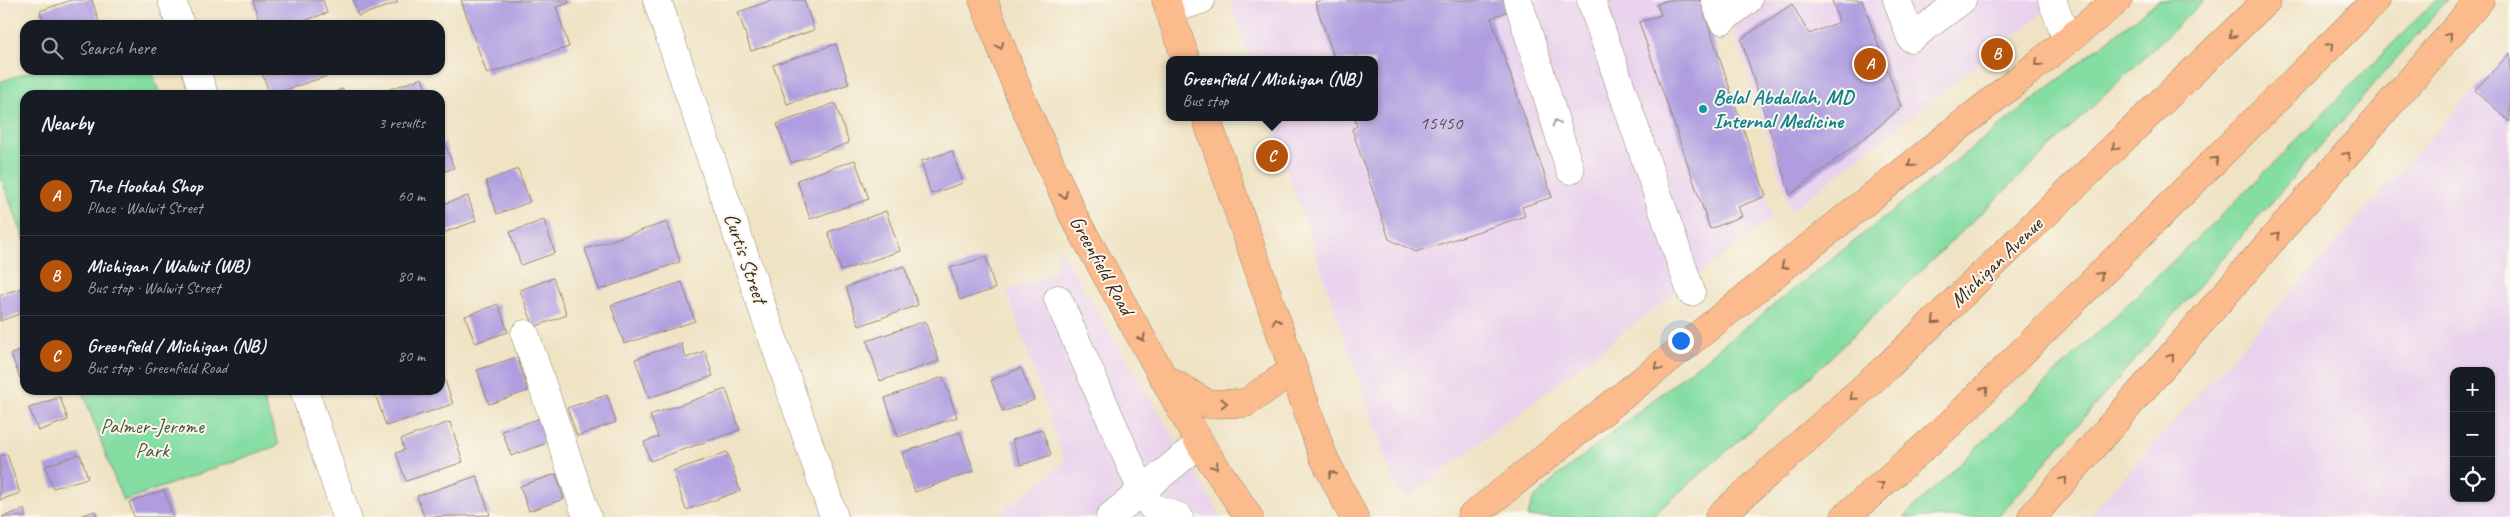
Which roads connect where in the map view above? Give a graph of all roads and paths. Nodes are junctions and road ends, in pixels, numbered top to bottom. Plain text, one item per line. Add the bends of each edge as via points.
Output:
1 (172, 0) edge
2 (657, 0) edge
3 (983, 0) edge
4 (1201, 0) edge
5 (1518, 0) edge
6 (1591, 0) edge
7 (1716, 0) edge
8 (1748, 0) edge
9 (1897, 0) edge
10 (1962, 0) edge
11 (2052, 0) edge
12 (2118, 0) edge
13 (2266, 0) edge
14 (2376, 0) edge
15 (2480, 0) edge
16 (1168, 5) edge
17 (178, 20) edge
18 (2067, 40) junction
19 (1185, 56) edge
20 (198, 75) edge
21 (202, 90) edge
22 (1207, 121) edge
23 (1570, 170) dead end
24 (1691, 292) dead end
25 (1058, 300) dead end
26 (525, 334) dead end
27 (1293, 370) junction
28 (1164, 378) junction
29 (306, 395) edge
30 (1200, 443) junction
31 (1147, 505) edge
32 (1499, 506) edge
33 (347, 517) edge
34 (587, 517) edge
35 (834, 517) edge
36 (1110, 517) edge
37 (1179, 517) edge
38 (1249, 517) edge
39 (1354, 517) edge
40 (1471, 517) edge
41 (1719, 517) edge
42 (1845, 517) edge
43 (2032, 517) edge

1 - 17 street
2 - 35 street, Curtis Street
3 -> 28 main road, Greenfield Road via 1021,98 1073,214
4 - 16 street
23 -> 5 street
6 - 24 street
7 - 8 street via 1722,20
9 - 10 street via 1911,38
11 - 18 street
12 - 18 main road
13 -> 41 main road, Michigan Avenue via 1889,365
42 -> 14 main road via 1950,424
43 -> 15 main road
16 - 19 main road
18 -> 32 main road
20 - 21 street
27 -> 22 main road
25 - 31 street
26 - 34 street
28 -> 27 main road via 1208,404 1246,403
39 -> 27 main road via 1323,456
28 - 30 main road, Greenfield Road
29 - 33 street
30 - 31 street
30 -> 38 main road, Greenfield Road
31 - 36 street
31 - 37 street
32 - 40 main road

